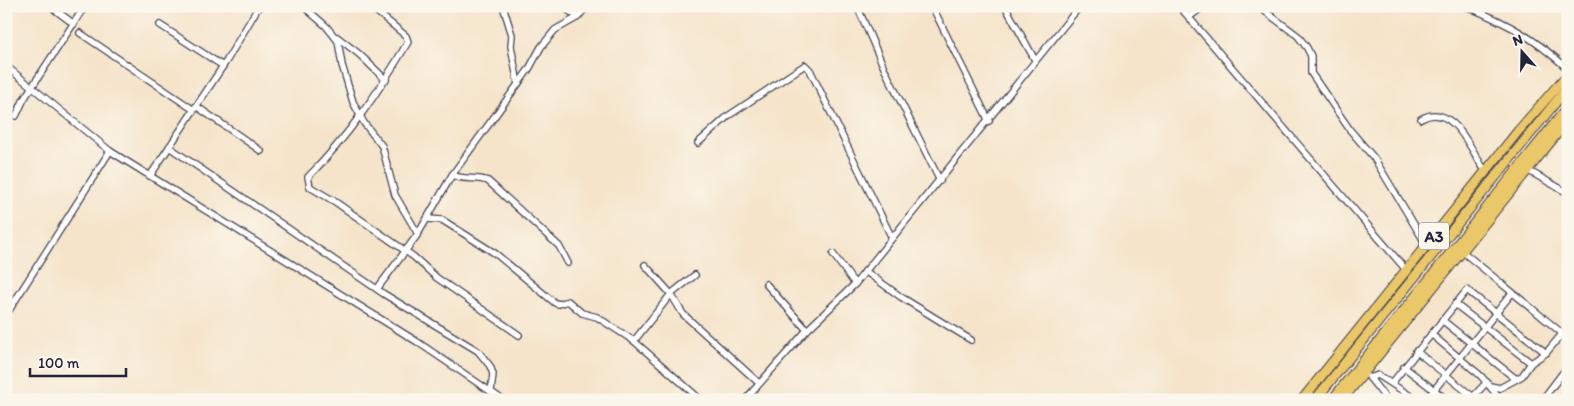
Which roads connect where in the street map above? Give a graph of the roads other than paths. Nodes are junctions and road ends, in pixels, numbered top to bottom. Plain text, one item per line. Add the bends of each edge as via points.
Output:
1 (50, 6) edge
2 (85, 6) edge
3 (258, 6) edge
4 (303, 6) edge
5 (370, 6) edge
6 (503, 6) edge
7 (562, 6) edge
8 (587, 6) edge
9 (857, 6) edge
10 (932, 6) edge
11 (1005, 6) edge
12 (1080, 6) edge
13 (1179, 6) edge
14 (1204, 6) edge
15 (1258, 6) edge
16 (1466, 6) edge
17 (578, 17) junction
18 (1189, 17) junction
19 (74, 24) junction
20 (160, 25) dead end
21 (80, 33) dead end
22 (335, 36) junction
23 (1035, 60) junction
24 (6, 66) edge
25 (223, 66) junction
26 (1568, 69) edge
27 (1568, 74) edge
28 (386, 80) junction
29 (518, 84) junction
30 (1568, 87) edge
31 (31, 88) junction
32 (1568, 107) edge
33 (195, 108) junction
34 (16, 116) dead end
35 (360, 116) junction
36 (1421, 119) dead end
37 (1568, 120) edge
38 (989, 121) junction
39 (1564, 130) edge
40 (698, 144) dead end
41 (169, 147) junction
42 (110, 151) junction
43 (261, 151) dead end
44 (1529, 171) junction
45 (1486, 172) junction
46 (452, 175) junction
47 (150, 176) junction
48 (940, 181) junction
49 (1568, 193) edge
50 (427, 219) junction
51 (418, 234) junction
52 (892, 238) junction
53 (1427, 246) junction
54 (1463, 252) junction
55 (406, 253) junction
56 (833, 254) dead end
57 (568, 264) dead end
58 (645, 265) dead end
59 (866, 271) junction
60 (1407, 271) junction
61 (695, 275) dead end
62 (766, 284) dead end
63 (855, 284) junction
64 (377, 289) junction
65 (1512, 293) junction
66 (671, 294) junction
67 (1455, 304) junction
68 (1496, 313) junction
69 (6, 315) edge
70 (1442, 320) junction
71 (1484, 327) junction
72 (807, 330) junction
73 (1431, 334) junction
74 (519, 335) dead end
75 (1565, 336) edge
76 (971, 340) dead end
77 (634, 341) junction
78 (1471, 342) junction
79 (1416, 351) junction
80 (1546, 352) junction
81 (1458, 357) junction
82 (1531, 363) junction
83 (1568, 366) edge
84 (1404, 367) junction
85 (1445, 374) junction
86 (1367, 375) junction
87 (1516, 379) junction
88 (759, 383) junction
89 (1392, 383) junction
90 (1488, 384) junction
91 (1434, 391) junction
92 (491, 392) junction
93 (1471, 398) edge
94 (503, 400) edge
95 (702, 400) edge
96 (745, 400) edge
97 (1302, 400) edge
98 (1314, 400) edge
99 (1332, 400) edge
100 (1342, 400) edge
101 (1387, 400) edge
102 (1416, 400) edge
103 (1426, 400) edge
104 (1447, 400) edge
105 (1501, 400) edge
106 (1537, 400) edge

1 - 19 street
2 - 19 street
3 - 25 street
4 - 22 street
5 - 28 street via 406,36 408,42
6 - 29 street via 512,35
7 - 17 street
8 - 17 street
9 - 48 street
10 - 38 street
11 - 23 street
12 - 23 street
13 - 18 street
14 - 18 street
15 - 53 street via 1298,36 1307,48 1311,56 1311,73 1350,130 1374,158
16 - 26 street via 1505,22 1542,46
17 - 29 street via 555,30
18 - 60 street
19 - 31 street
20 - 25 street
21 - 33 street
22 - 28 street via 360,54
22 - 35 street via 353,102
23 - 38 street
24 - 31 street
25 - 33 street
27 - 45 main road, A3
28 - 35 street
29 - 46 street
30 - 98 main road, A3
31 - 34 street
31 - 42 street
32 - 99 main road, A3
33 - 41 street
33 - 43 street
35 - 51 street via 382,146 395,194
35 - 55 street via 308,177 308,183
36 - 45 street via 1435,115 1445,118 1463,132
37 - 39 main road, A3
38 - 48 street
39 - 44 main road, A3
40 - 52 street via 736,111 797,68 808,66
41 - 47 street
41 - 64 street
42 - 47 street
42 - 69 street
44 - 49 street
44 - 54 main road, A3
45 - 53 main road, A3
46 - 50 street
46 - 57 street via 464,180 478,178 488,181 559,246
47 - 92 street via 416,341
48 - 52 street
50 - 51 street
50 - 77 street via 442,220 496,254 552,301 560,304 568,301 582,313 597,317
51 - 55 street
52 - 59 street
53 - 60 main road, A3
54 - 65 street
54 - 86 main road, A3
55 - 64 street
55 - 74 street
56 - 63 street
58 - 66 street
59 - 63 street
59 - 76 street via 901,297
60 - 97 main road, A3
61 - 66 street
62 - 72 street
63 - 72 street
64 - 92 street via 485,358 493,374
65 - 68 street
65 - 75 street
66 - 77 street
66 - 88 street via 683,314
67 - 68 street via 1469,290
67 - 70 street
67 - 71 street
68 - 71 street
68 - 80 street
70 - 73 street
70 - 78 street
71 - 78 street
71 - 82 street
72 - 88 street
73 - 79 street
73 - 81 street
75 - 80 street
77 - 95 street
78 - 81 street
78 - 87 street
79 - 84 street
79 - 85 street
80 - 82 street
81 - 85 street
81 - 90 street
82 - 87 street
83 - 106 street via 1546,395
84 - 89 street
84 - 91 street
85 - 91 street
85 - 93 street
86 - 89 street via 1378,375
86 - 100 main road, A3
86 - 101 street
87 - 90 street via 1500,388
88 - 96 street
89 - 102 street
90 - 93 street
90 - 105 street
91 - 103 street
91 - 104 street
92 - 94 street

